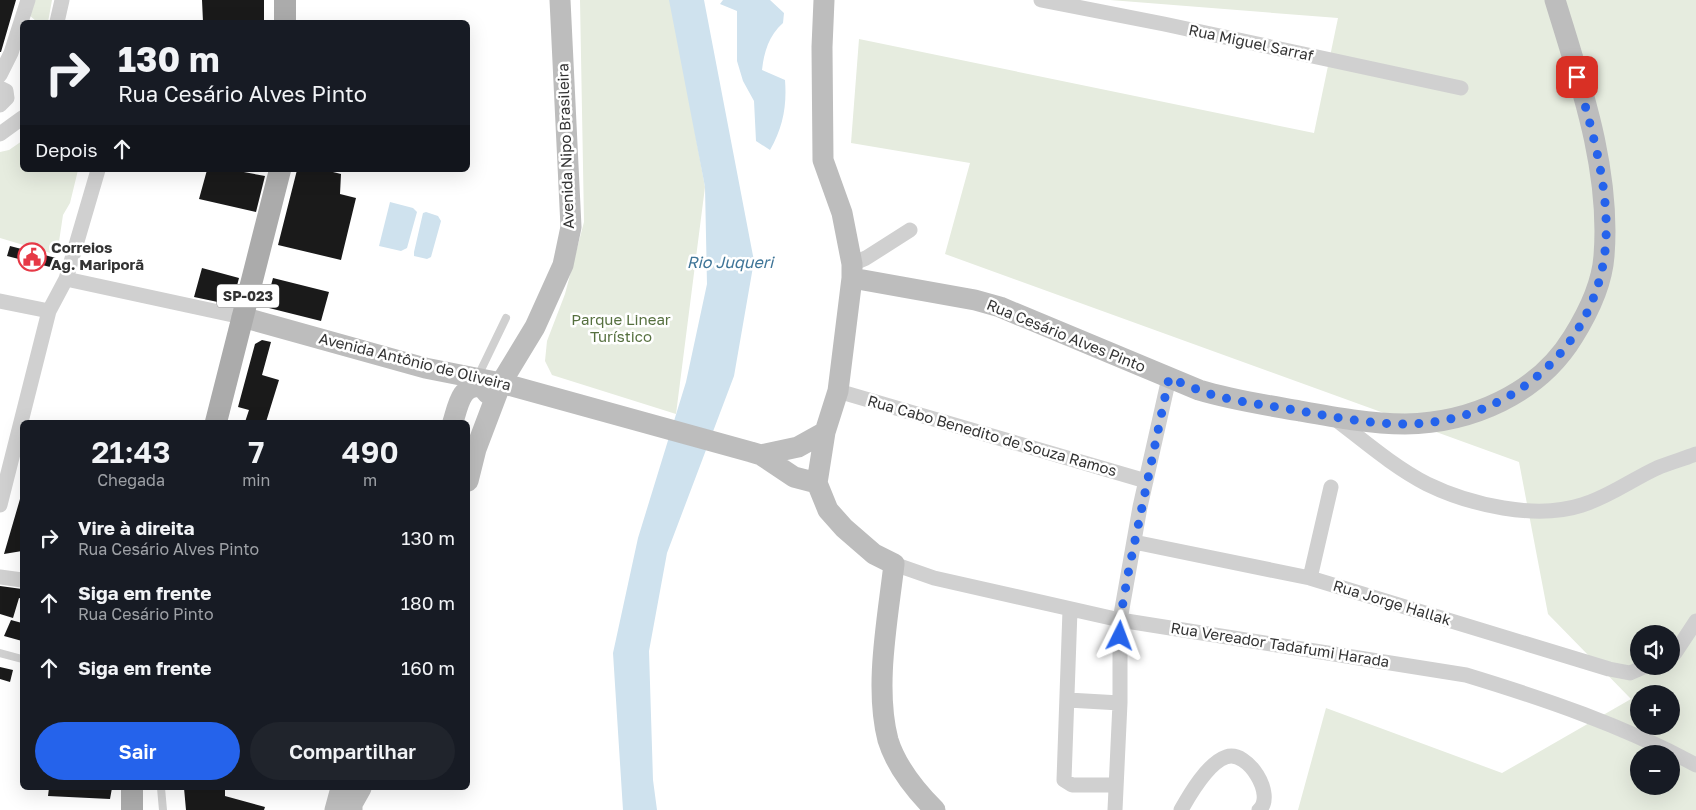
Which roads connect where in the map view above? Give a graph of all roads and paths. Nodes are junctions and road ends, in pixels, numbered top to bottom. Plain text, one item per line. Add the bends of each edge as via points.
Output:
1 (28, 0) edge
2 (62, 0) edge
3 (285, 0) edge
4 (560, 0) edge
5 (824, 0) edge
6 (1041, 0) edge
7 (1556, 0) edge
8 (22, 20) edge
9 (57, 20) edge
10 (285, 20) edge
11 (20, 25) edge
12 (0, 75) edge
13 (0, 88) edge
14 (1461, 88) dead end
15 (0, 105) edge
16 (97, 172) edge
17 (279, 172) edge
18 (910, 230) dead end
19 (852, 271) junction
20 (66, 279) junction
21 (0, 302) edge
22 (49, 311) junction
23 (242, 318) junction
24 (506, 318) dead end
25 (425, 368) junction
26 (477, 378) junction
27 (1169, 378) junction
28 (502, 383) junction
29 (838, 391) junction
30 (1331, 416) junction
31 (216, 420) edge
32 (452, 420) edge
33 (452, 420) edge
34 (825, 432) junction
35 (7, 450) edge
36 (756, 453) junction
37 (1696, 454) edge
38 (472, 455) edge
39 (470, 468) edge
40 (1146, 481) junction
41 (818, 484) junction
42 (1331, 487) dead end
43 (0, 505) edge
44 (1134, 542) junction
45 (894, 564) junction
46 (0, 577) edge
47 (1310, 578) junction
48 (20, 580) edge
49 (1070, 610) junction
50 (1120, 620) junction
51 (1696, 621) edge
52 (1680, 645) edge
53 (0, 653) edge
54 (20, 658) edge
55 (1630, 673) edge
56 (1068, 700) junction
57 (1120, 703) junction
58 (1696, 764) edge
59 (1116, 785) junction
60 (132, 790) edge
61 (161, 790) edge
62 (340, 790) edge
63 (360, 790) edge
64 (132, 810) edge
65 (164, 810) edge
66 (335, 810) edge
67 (352, 810) edge
68 (935, 810) edge
69 (1115, 810) edge
70 (1181, 810) edge
71 (1259, 810) edge

1 - 8 street
2 - 9 street
3 - 10 main road
4 - 28 street, Avenida Nipo Brasileira via 571,227 563,265 535,327
5 - 19 street via 823,160 842,213
6 - 14 street, Rua Miguel Sarraf
7 - 30 street, Rua Cesário Alves Pinto via 1601,173 1604,258 1588,312 1568,346 1535,381 1485,409 1457,418 1405,424
11 - 12 street
13 - 15 street via 6,91 7,98
16 - 20 street
17 - 23 main road, SP-023
18 - 19 street via 866,258
19 - 27 street, Rua Cesário Alves Pinto via 1000,307
19 - 29 street
20 - 22 street
20 - 23 street, Avenida Antônio de Oliveira
21 - 22 street
22 - 35 street
23 - 25 street, Avenida Antônio de Oliveira
23 - 31 main road, SP-023
24 - 26 lane
25 - 26 street, Avenida Antônio de Oliveira
25 - 32 street via 449,383
26 - 28 street, Avenida Antônio de Oliveira
27 - 30 street, Rua Cesário Alves Pinto via 1226,398
27 - 40 street
28 - 36 street, Avenida Antônio de Oliveira
28 - 38 street, Avenida Nipo Brasileira
29 - 34 street
29 - 40 street, Rua Cabo Benedito de Souza Ramos
30 - 37 street via 1428,484 1478,502 1522,510 1552,511 1581,506 1657,468
33 - 38 street via 467,389 482,387 488,393
34 - 36 street, Avenida Antônio de Oliveira via 798,447
34 - 41 street
35 - 43 street
36 - 41 street, Avenida Antônio de Oliveira via 794,477
38 - 39 street, Avenida Nipo Brasileira
40 - 44 street
41 - 45 street via 828,510 844,528 874,554
42 - 47 street
44 - 47 street, Rua Jorge Hallak
44 - 50 street
45 - 49 street, Rua Vereador Tadafumi Harada via 934,578
45 - 68 street via 883,682 885,722 889,741 904,771
46 - 48 street
47 - 55 street, Rua Jorge Hallak
49 - 50 street, Rua Vereador Tadafumi Harada
49 - 56 street
50 - 57 street
50 - 58 street, Rua Vereador Tadafumi Harada via 1466,675 1521,691 1620,728
51 - 52 street
53 - 54 lane
56 - 57 street
56 - 59 street via 1064,780 1072,785
57 - 59 street
59 - 69 street
60 - 64 main road
61 - 65 lane
62 - 66 street
63 - 67 street
70 - 71 street via 1197,782 1225,757 1234,756 1243,759 1256,772 1266,800

